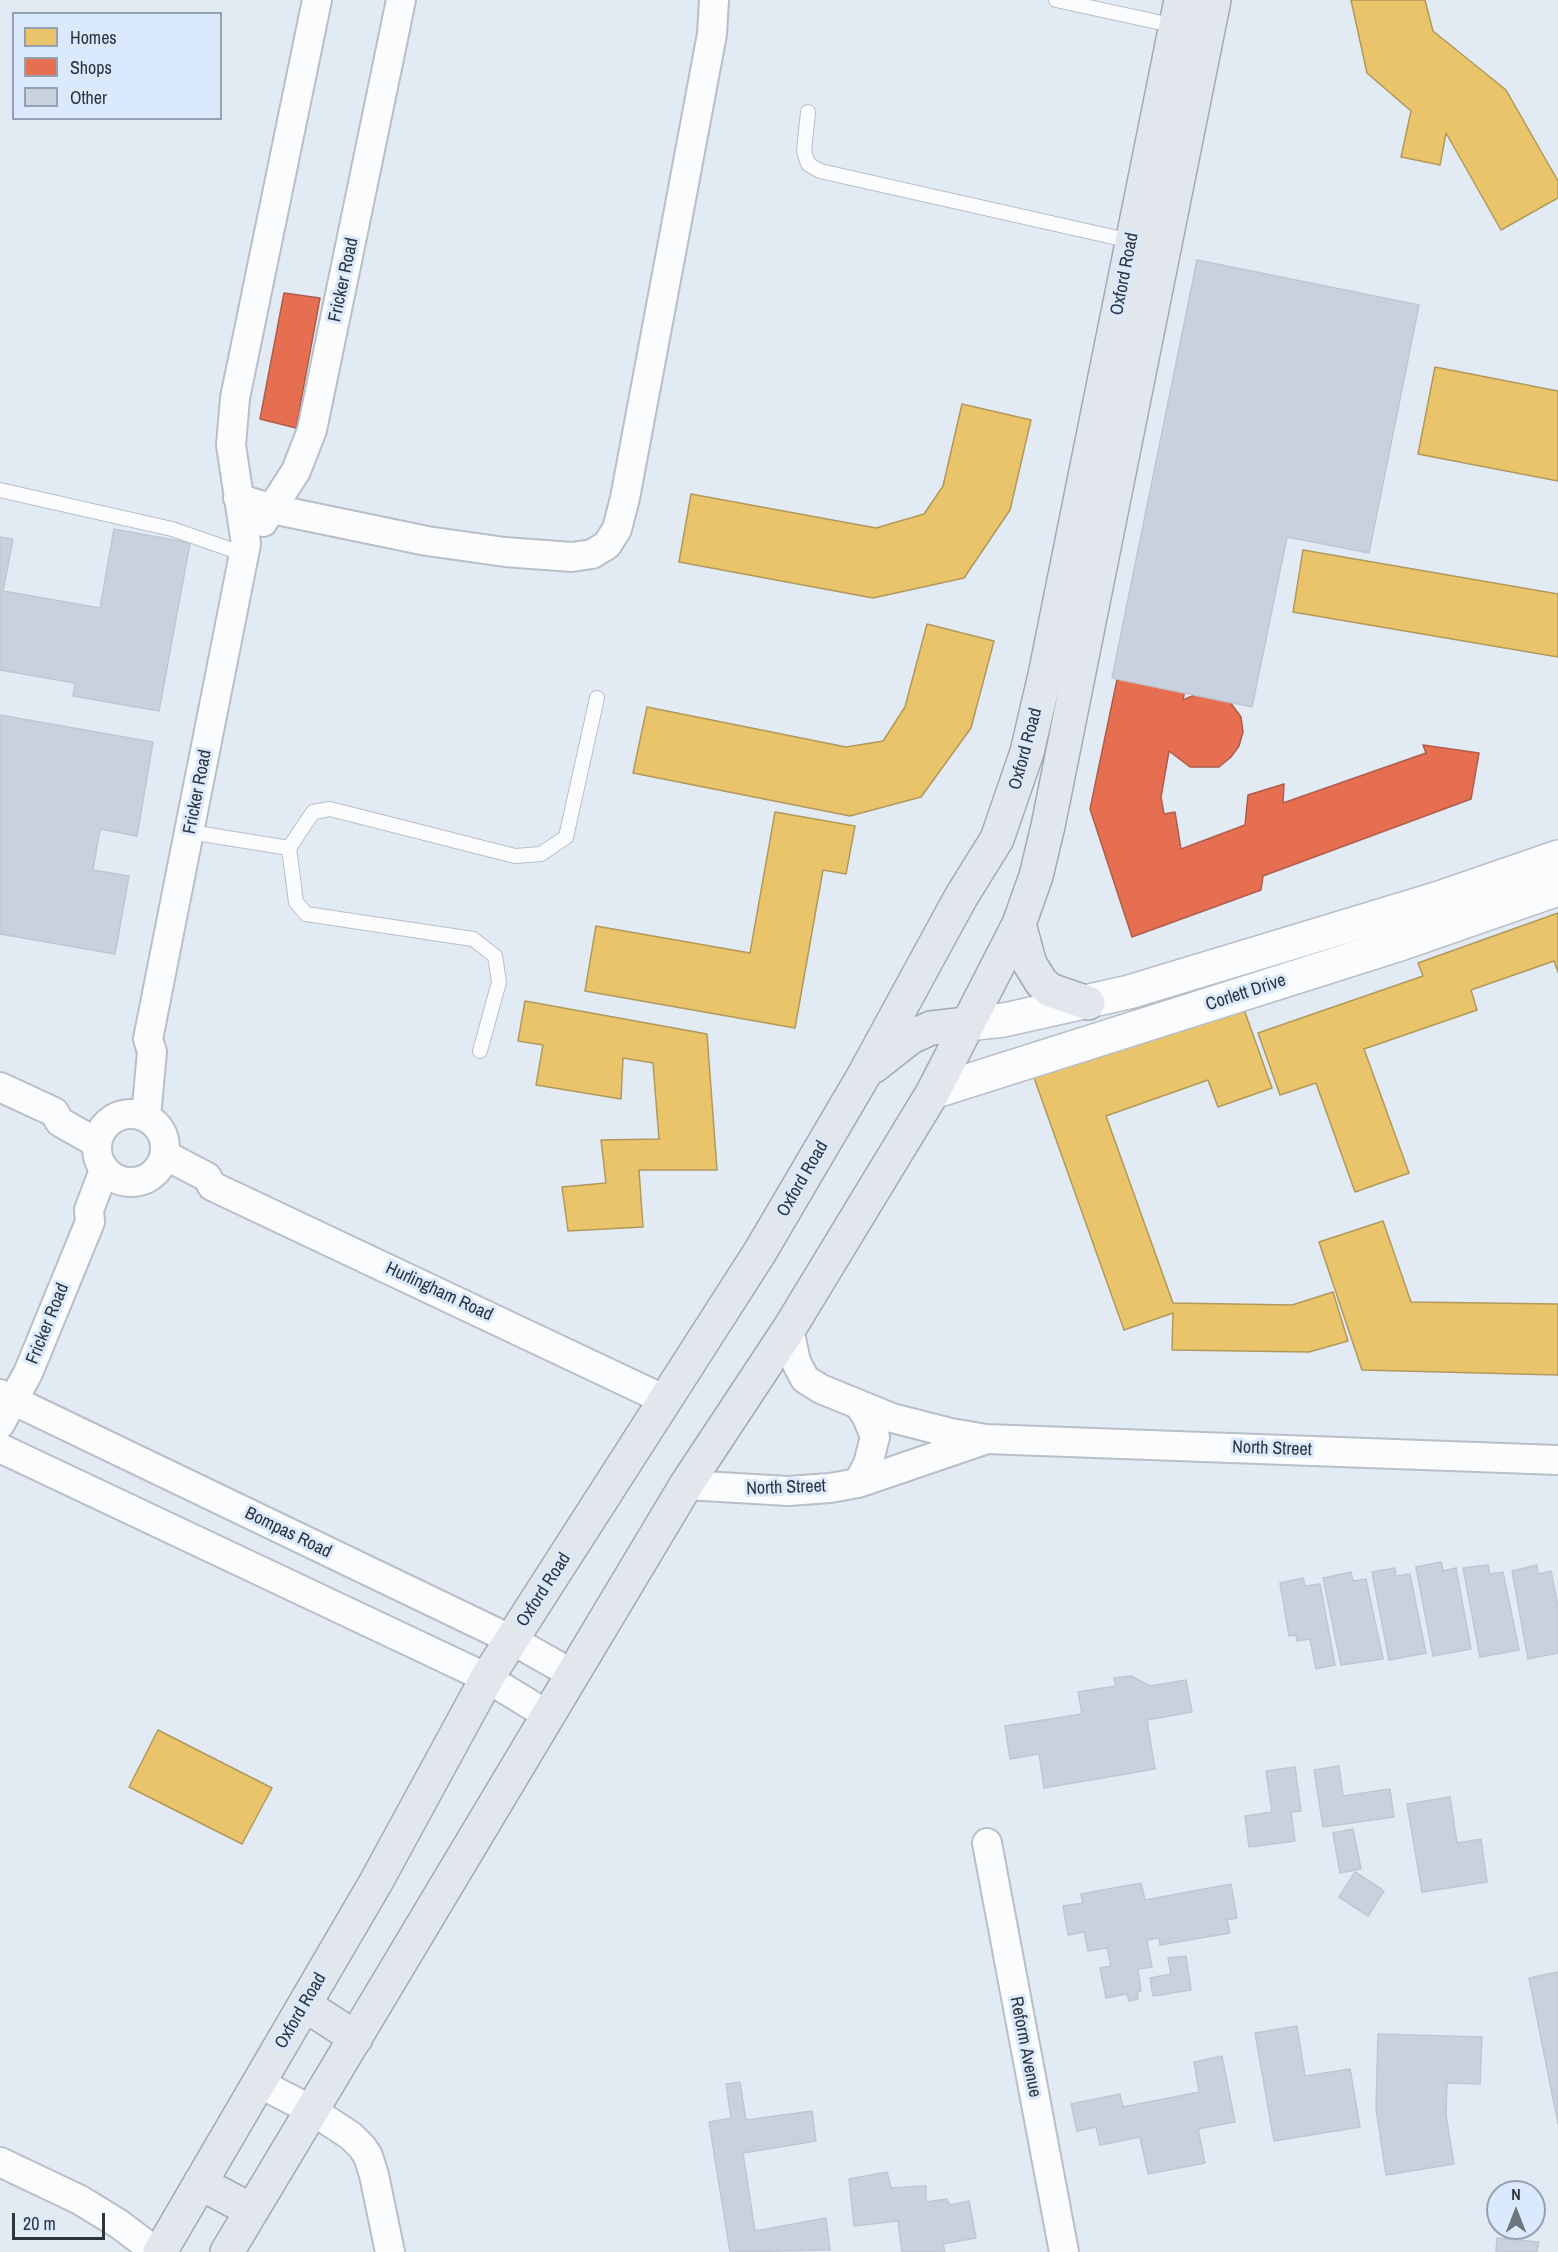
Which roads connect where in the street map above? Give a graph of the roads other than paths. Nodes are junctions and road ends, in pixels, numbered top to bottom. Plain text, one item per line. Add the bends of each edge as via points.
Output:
1 (317, 0) edge
2 (401, 0) edge
3 (714, 0) edge
4 (1056, 0) edge
5 (1214, 0) edge
6 (1178, 13) edge
7 (808, 112) dead end
8 (1131, 241) junction
9 (0, 490) edge
10 (238, 498) junction
11 (272, 508) junction
12 (245, 549) junction
13 (597, 698) dead end
14 (190, 832) junction
15 (288, 848) junction
16 (1558, 857) edge
17 (1558, 889) edge
18 (1019, 924) junction
19 (1088, 1003) junction
20 (967, 1024) junction
21 (480, 1051) dead end
22 (864, 1075) junction
23 (0, 1087) edge
24 (933, 1092) junction
25 (114, 1134) junction
26 (150, 1171) junction
27 (90, 1222) junction
28 (789, 1329) junction
29 (7, 1397) edge
30 (665, 1400) junction
31 (859, 1405) junction
32 (0, 1424) edge
33 (986, 1439) junction
34 (0, 1448) edge
35 (1558, 1460) edge
36 (858, 1483) junction
37 (686, 1485) junction
38 (512, 1640) junction
39 (574, 1675) junction
40 (487, 1678) junction
41 (549, 1716) junction
42 (987, 1843) dead end
43 (305, 2005) junction
44 (356, 2038) junction
45 (259, 2083) junction
46 (313, 2111) junction
47 (0, 2163) edge
48 (200, 2183) junction
49 (251, 2210) junction
50 (158, 2252) edge
51 (227, 2252) edge
52 (390, 2252) edge
53 (1064, 2252) edge

1 - 10 street, Fricker Road via 236,398 231,445
2 - 11 street, Fricker Road via 312,430 296,471
3 - 11 street via 712,34 625,498 617,529 607,545 592,554 572,557 505,552 427,541
4 - 6 lane
5 - 18 main road, Oxford Road via 1048,826
6 - 8 main road, Oxford Road
7 - 8 lane via 804,151 808,164 820,171
8 - 22 main road, Oxford Road via 1045,675 1009,810 984,862
9 - 12 lane
10 - 11 street
10 - 12 street, Fricker Road
11 - 12 street, Fricker Road
12 - 14 street, Fricker Road
13 - 15 lane via 566,837 541,854 515,856 330,809 313,812
14 - 15 lane
14 - 25 street, Fricker Road via 148,1040 139,1051
15 - 21 lane via 296,902 306,914 473,939 495,956 500,982
16 - 19 main road, Corlett Drive via 1436,899
17 - 24 main road, Corlett Drive via 1403,943
18 - 19 main road via 1030,964 1041,982 1050,990
18 - 20 main road, Oxford Road
19 - 20 main road, Corlett Drive
20 - 22 main road via 931,1028 911,1037
20 - 24 main road, Oxford Road
22 - 30 main road, Oxford Road via 760,1252
23 - 25 street via 54,1112 60,1122
24 - 28 main road, Oxford Road
25 - 26 street, Hurlingham Road via 116,1180
25 - 26 street via 158,1126 165,1140
25 - 27 street, Fricker Road via 89,1210
26 - 27 street, Fricker Road
26 - 30 street, Hurlingham Road via 202,1188 212,1185
27 - 29 street, Fricker Road via 28,1373
28 - 31 street, North Street via 796,1362 806,1379
28 - 37 main road, Oxford Road
29 - 32 street, Fricker Road
29 - 38 street, Bompas Road
30 - 38 main road, Oxford Road
31 - 33 street, North Street via 892,1418
31 - 36 street via 875,1437
33 - 35 street, North Street
33 - 36 street, North Street
34 - 40 street
36 - 37 street, North Street via 788,1491
37 - 39 main road, Oxford Road
38 - 39 street, Bompas Road
38 - 40 main road, Oxford Road
39 - 41 main road, Oxford Road
40 - 41 street
40 - 43 main road, Oxford Road
41 - 44 main road, Oxford Road
42 - 53 street, Reform Avenue
43 - 44 main road
43 - 45 main road, Oxford Road
44 - 46 main road, Oxford Road
45 - 46 street
45 - 48 main road, Oxford Road
46 - 49 main road, Oxford Road
46 - 52 street via 351,2136 368,2156
47 - 50 street via 80,2200
48 - 49 main road
48 - 50 main road, Oxford Road
49 - 51 main road, Oxford Road

